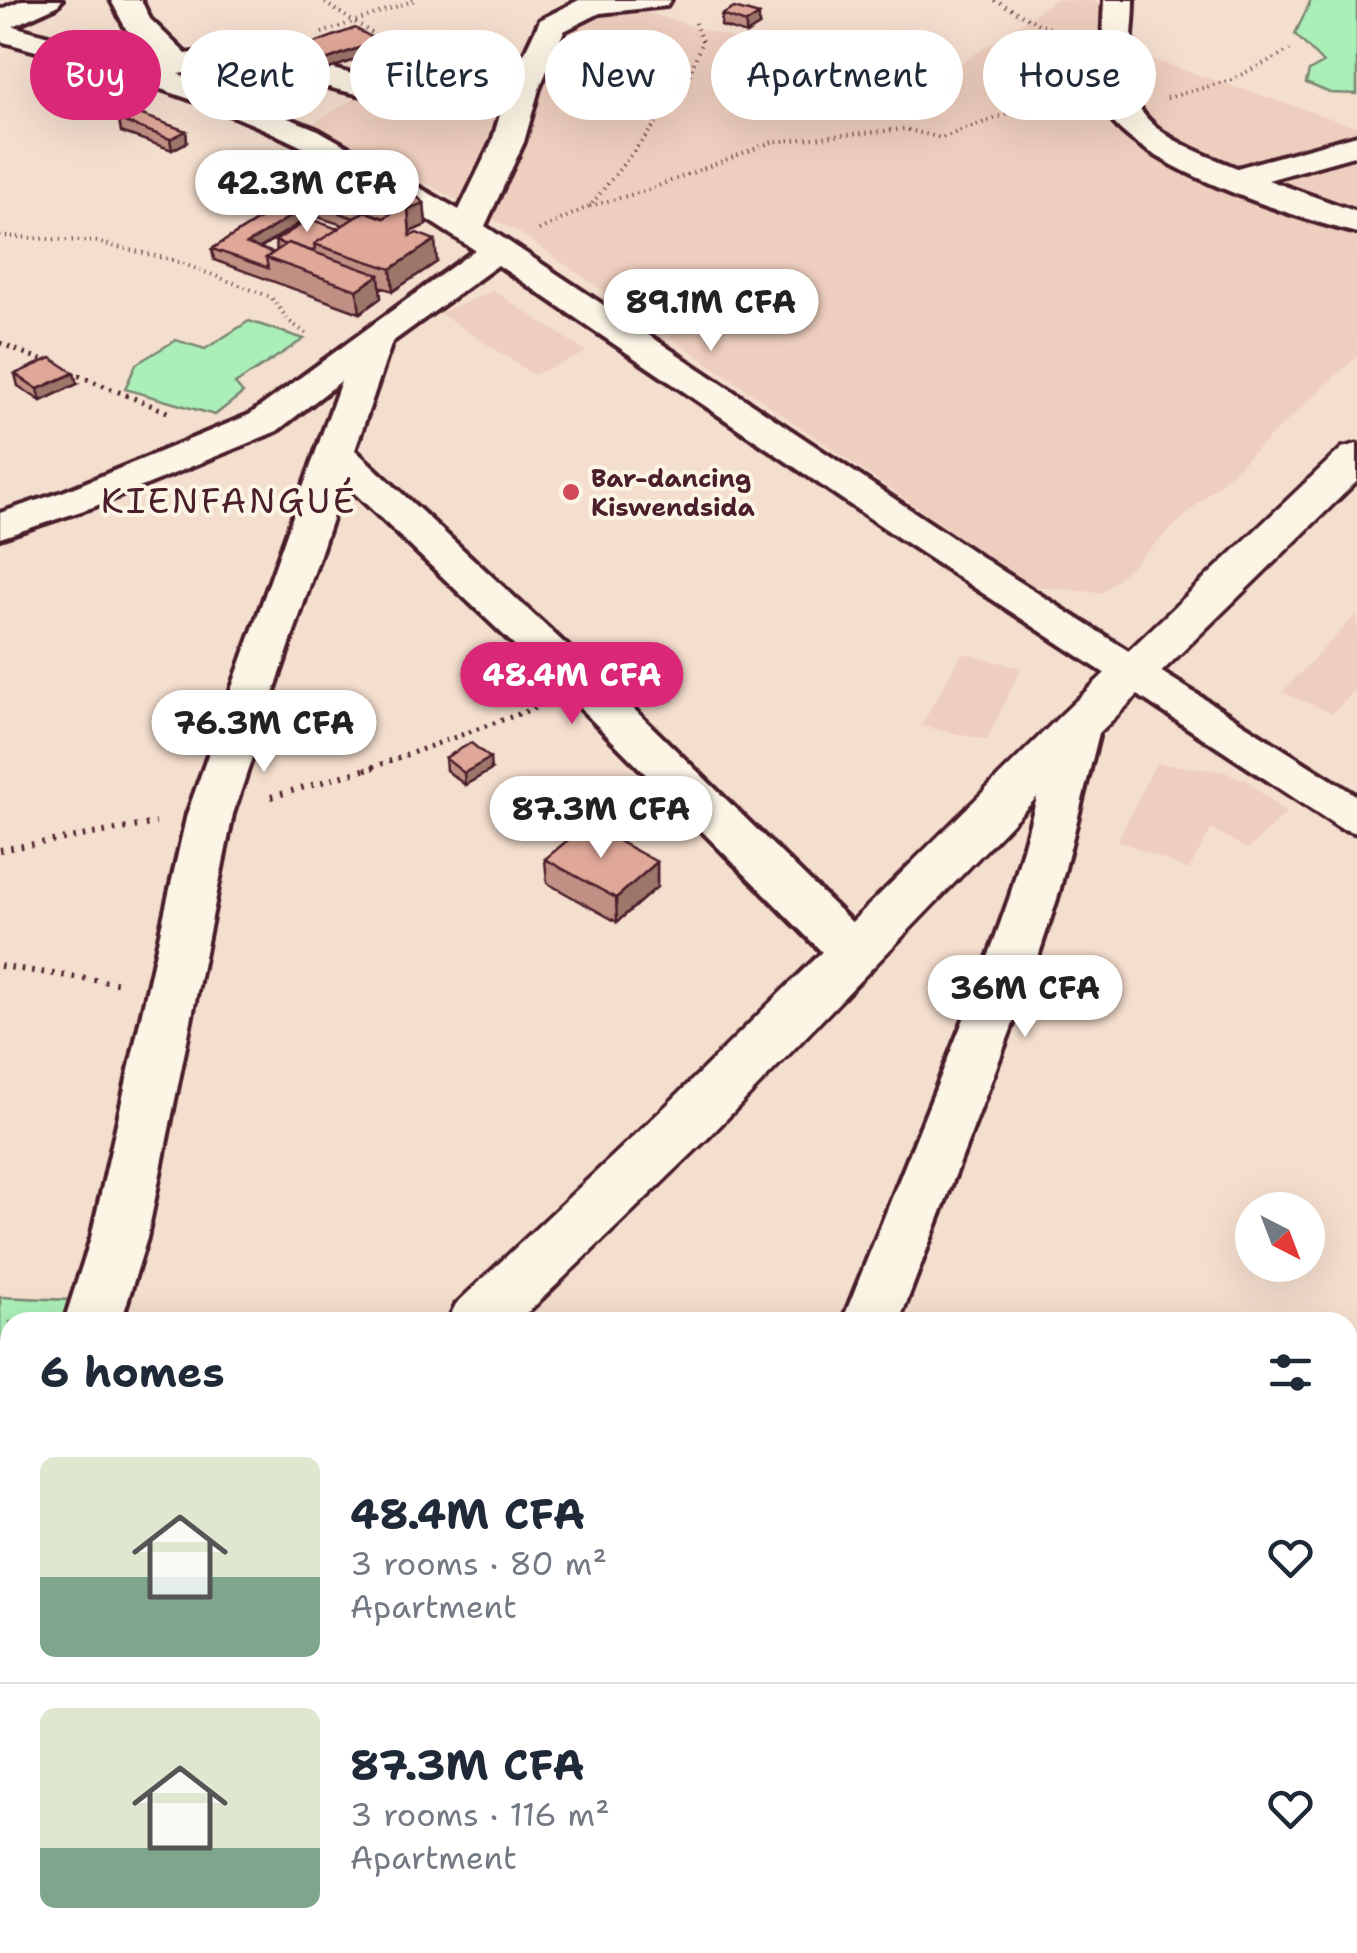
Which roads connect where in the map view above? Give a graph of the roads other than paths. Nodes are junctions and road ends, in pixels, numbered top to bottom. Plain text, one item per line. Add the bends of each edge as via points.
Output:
1 (47, 0) edge
2 (126, 0) edge
3 (1119, 0) edge
4 (668, 5) edge
5 (0, 20) edge
6 (0, 32) edge
7 (30, 40) edge
8 (177, 63) junction
9 (161, 66) edge
10 (161, 78) edge
11 (350, 83) edge
12 (525, 88) edge
13 (514, 120) edge
14 (1357, 144) edge
15 (1235, 179) junction
16 (1357, 224) edge
17 (482, 239) junction
18 (359, 349) junction
19 (336, 453) junction
20 (1357, 458) edge
21 (0, 526) edge
22 (1130, 675) junction
23 (1079, 725) junction
24 (1357, 817) edge
25 (854, 954) junction
26 (95, 1312) edge
27 (488, 1312) edge
28 (874, 1312) edge

1 - 5 street
2 - 8 street via 136,24
3 - 15 street via 1112,64 1119,108 1174,151
4 - 12 street via 594,4 551,26
6 - 7 street
8 - 9 street
8 - 11 street via 269,52
10 - 17 street via 303,135
13 - 17 street
14 - 15 street
15 - 16 street
17 - 18 street
17 - 22 street
18 - 19 street
18 - 21 street via 263,423
19 - 25 street via 587,688
19 - 26 street via 210,814 119,1238
20 - 22 main road
22 - 23 main road
22 - 24 street
23 - 25 main road
23 - 28 street via 1009,969
25 - 27 main road

